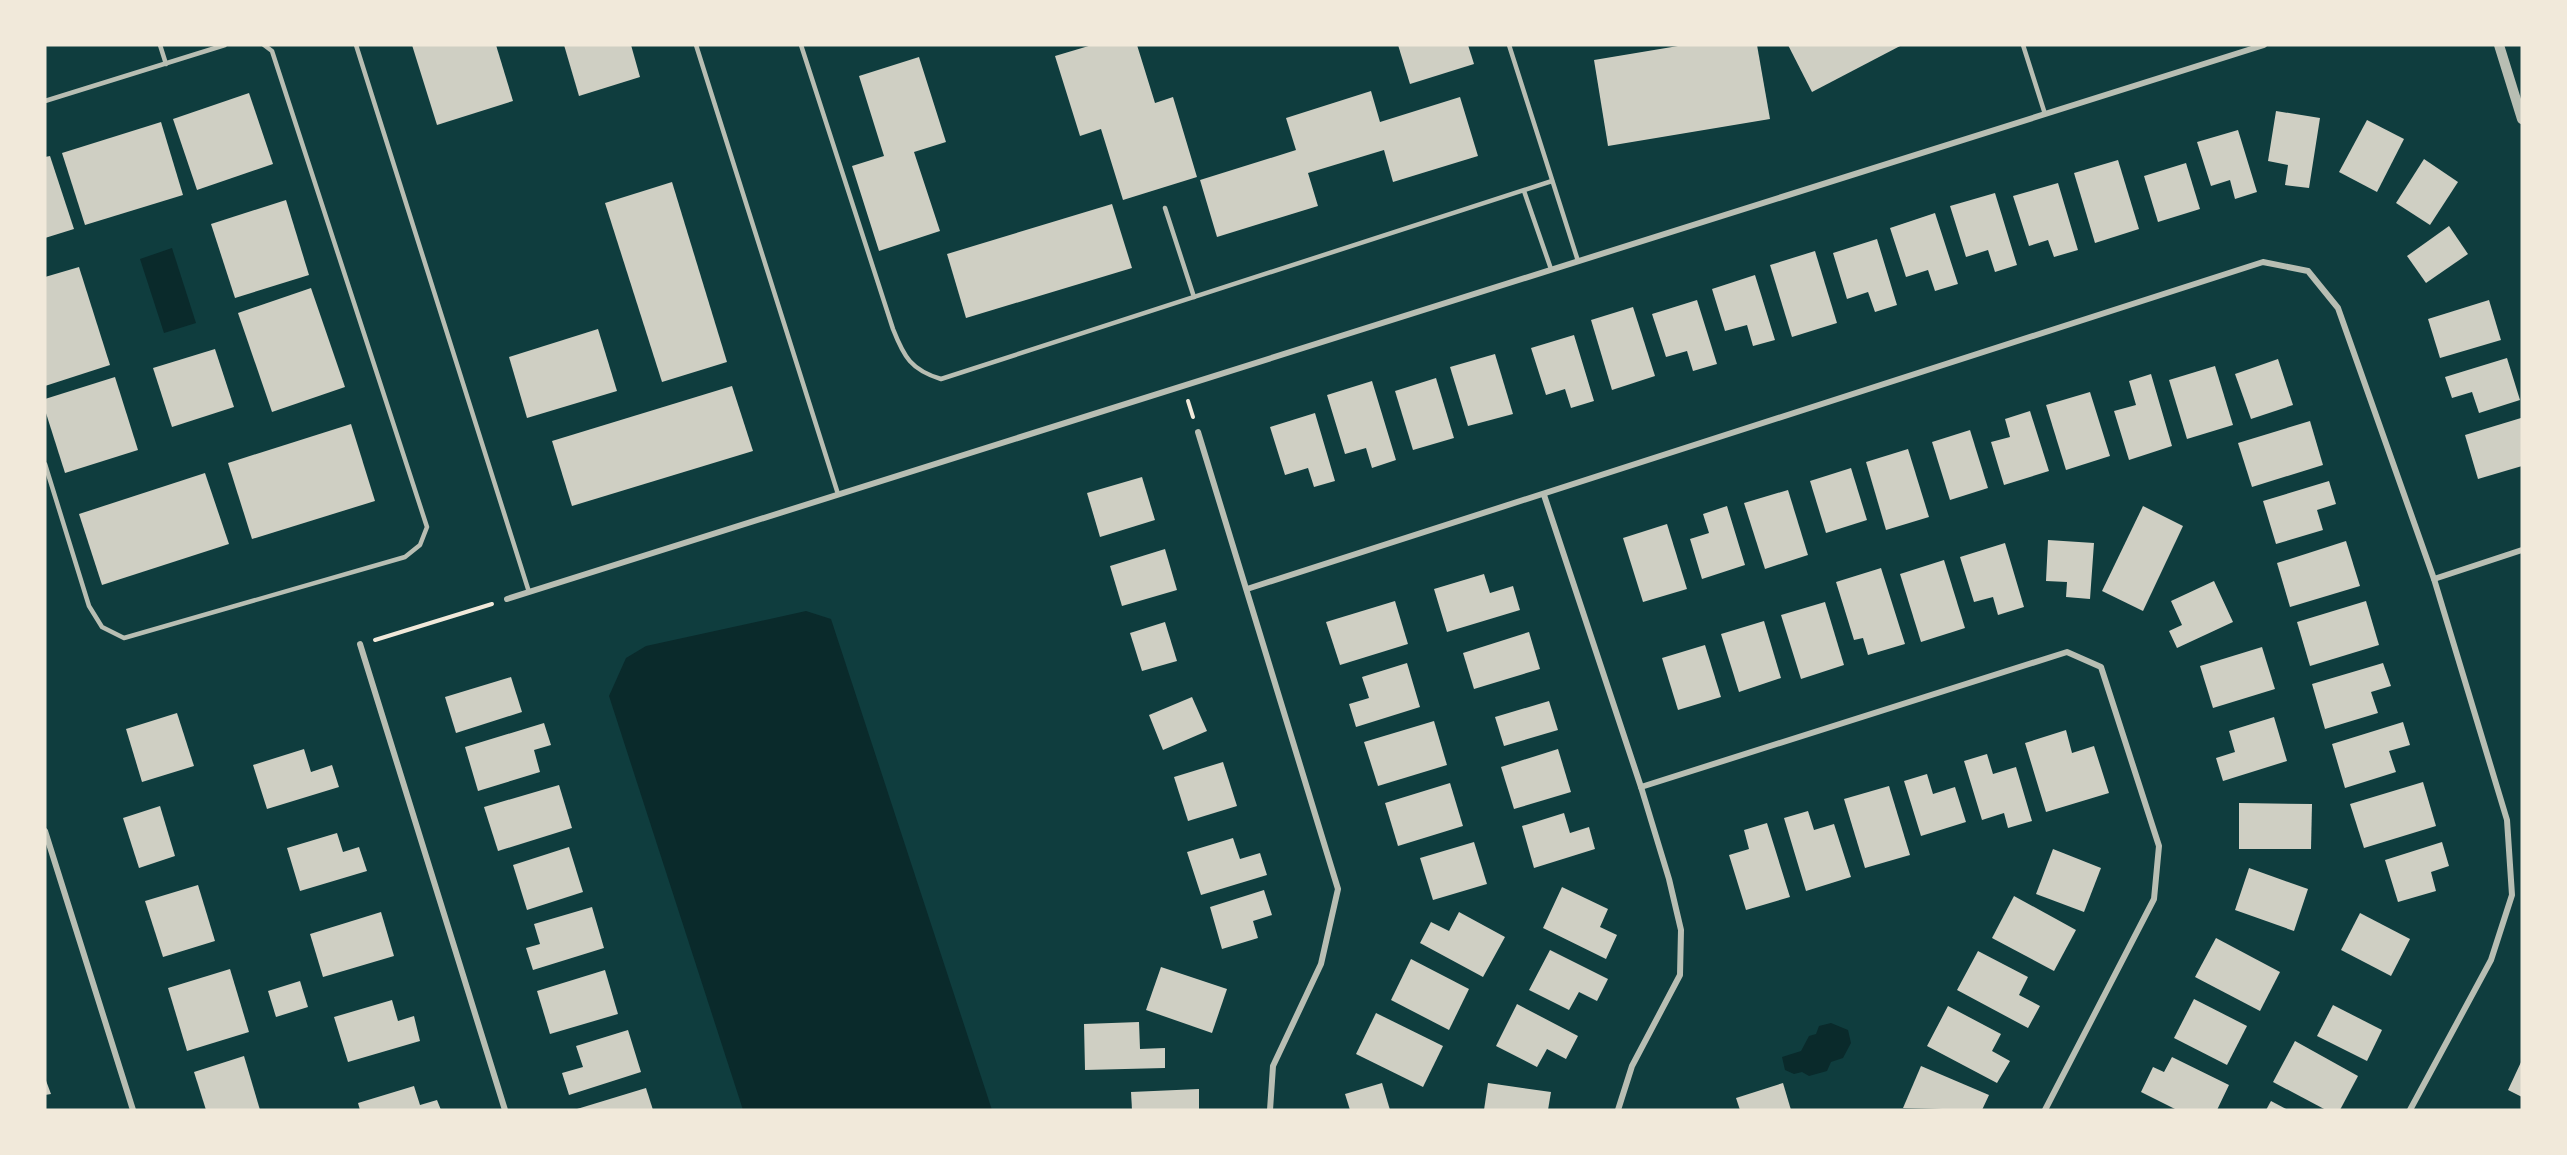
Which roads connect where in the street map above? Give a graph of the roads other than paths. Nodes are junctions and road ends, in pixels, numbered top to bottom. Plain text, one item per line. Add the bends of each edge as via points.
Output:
1 (160, 45) edge
2 (225, 45) edge
3 (264, 45) edge
4 (356, 45) edge
5 (696, 45) edge
6 (801, 45) edge
7 (1509, 45) edge
8 (2023, 45) edge
9 (2264, 45) edge
10 (2499, 45) edge
11 (166, 64) junction
12 (45, 101) edge
13 (2045, 114) junction
14 (2522, 119) edge
15 (1552, 181) junction
16 (1524, 191) junction
17 (1165, 208) dead end
18 (1578, 261) junction
19 (1551, 269) junction
20 (1194, 297) junction
21 (1198, 432) road end
22 (45, 464) edge
23 (838, 494) junction
24 (1544, 495) junction
25 (2522, 550) edge
26 (2434, 579) junction
27 (1247, 589) junction
28 (529, 592) junction
29 (507, 599) road end
30 (360, 644) road end
31 (1641, 787) junction
32 (45, 831) edge
33 (133, 1110) edge
34 (505, 1110) edge
35 (1270, 1110) edge
36 (1618, 1110) edge
37 (2045, 1110) edge
38 (2410, 1110) edge

1 - 11 lane
2 - 11 lane
3 - 22 lane via 272,51 427,527 420,545 405,557 124,638 102,627 89,606
4 - 28 lane
5 - 23 lane
6 - 20 lane via 892,329 904,357 923,374 941,379
7 - 15 lane
8 - 13 lane
9 - 13 street
10 - 14 street
11 - 12 lane
13 - 18 street
15 - 16 lane
15 - 18 lane
16 - 19 lane
16 - 20 lane
17 - 20 lane
18 - 19 street
19 - 23 street
21 - 27 street
23 - 28 street
24 - 26 street via 2263,262 2308,271 2338,308
24 - 27 street
24 - 31 street
25 - 26 street
26 - 38 street via 2507,820 2512,895 2492,960
27 - 35 street via 1338,890 1321,964 1273,1066
28 - 29 street
30 - 34 street
31 - 36 street via 1681,930 1680,975 1632,1066
31 - 37 street via 2067,652 2101,667 2159,846 2154,899
32 - 33 street

